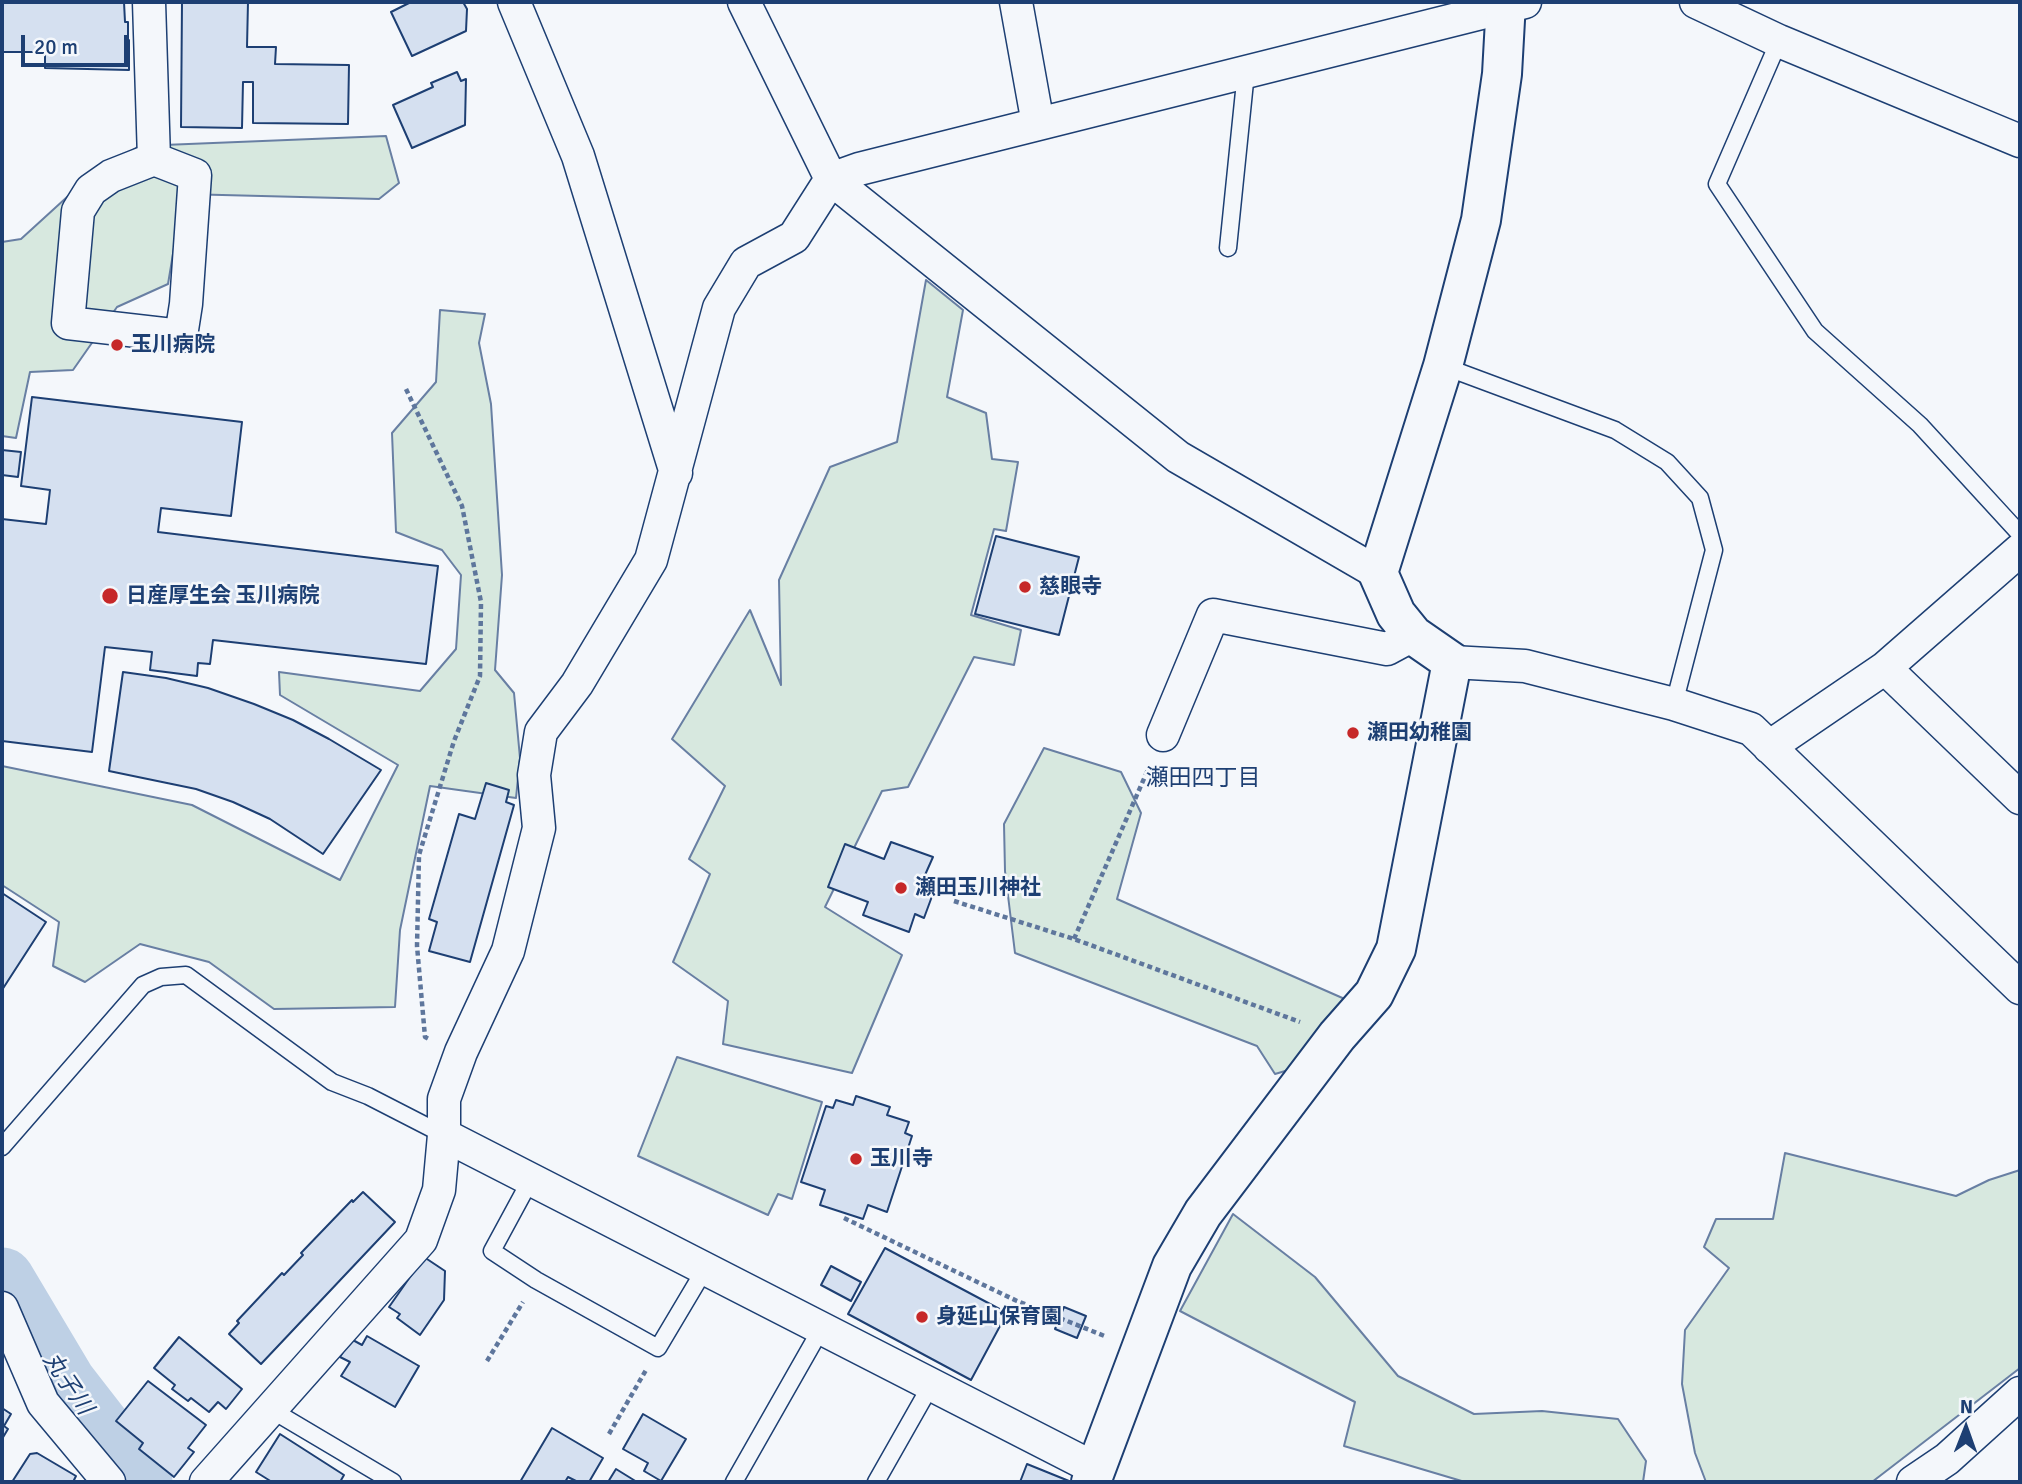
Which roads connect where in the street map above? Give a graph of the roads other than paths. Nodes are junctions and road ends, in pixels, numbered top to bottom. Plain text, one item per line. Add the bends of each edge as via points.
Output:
1 (149, 2) edge
2 (514, 2) edge
3 (744, 2) edge
4 (1016, 2) edge
5 (1696, 2) edge
6 (1512, 3) edge
7 (1779, 41) junction
8 (1246, 72) junction
9 (1038, 124) junction
10 (2020, 141) edge
11 (154, 159) junction
12 (831, 179) junction
13 (1228, 248) dead end
14 (1443, 366) junction
15 (676, 473) junction
16 (2020, 534) edge
17 (2020, 550) edge
18 (1378, 573) junction
19 (1413, 635) junction
20 (1452, 662) junction
21 (1885, 668) junction
22 (1674, 704) junction
23 (1163, 735) road end
24 (1769, 747) junction
25 (2020, 798) edge
26 (2020, 988) edge
27 (444, 1135) junction
28 (2, 1147) edge
29 (531, 1179) junction
30 (705, 1269) junction
31 (2, 1308) edge
32 (821, 1329) junction
33 (931, 1385) junction
34 (2020, 1393) edge
35 (270, 1409) junction
36 (1094, 1475) edge
37 (109, 1482) edge
38 (206, 1482) edge
39 (393, 1482) edge
40 (734, 1482) edge
41 (876, 1482) edge
42 (1913, 1482) edge

1 - 11 street
2 - 15 street via 578,156
3 - 12 street
4 - 9 street
5 - 7 street
6 - 8 street
6 - 14 street via 1481,220
7 - 10 street
7 - 16 lane via 1717,184 1815,331 1920,425
8 - 9 street
8 - 13 lane
9 - 12 street
11 - 11 street via 195,176 181,336 68,323 78,211 91,190 111,176
12 - 15 street via 794,237 746,263 719,308
12 - 18 street via 1178,457
14 - 18 street
14 - 22 lane via 1615,430 1667,462 1700,498 1714,550
15 - 27 street via 651,560 577,684 541,732 534,775 539,828 533,853 508,951 444,1099
17 - 21 street
18 - 19 street via 1396,614
19 - 20 street
19 - 23 street via 1387,649 1213,615
20 - 22 street via 1525,666
20 - 36 street via 1396,949 1374,994 1203,1213 1172,1266
21 - 24 street
21 - 25 street
22 - 24 street via 1751,729
24 - 26 street
27 - 28 lane via 332,1083 186,975 161,977 143,985
27 - 29 street
27 - 35 street via 439,1190 421,1240
29 - 30 street
29 - 30 lane via 492,1251 658,1348
30 - 32 street
31 - 37 street via 43,1403
32 - 33 street
32 - 40 lane
33 - 36 street
33 - 41 lane
34 - 42 street via 1947,1459
35 - 38 street
35 - 39 lane

